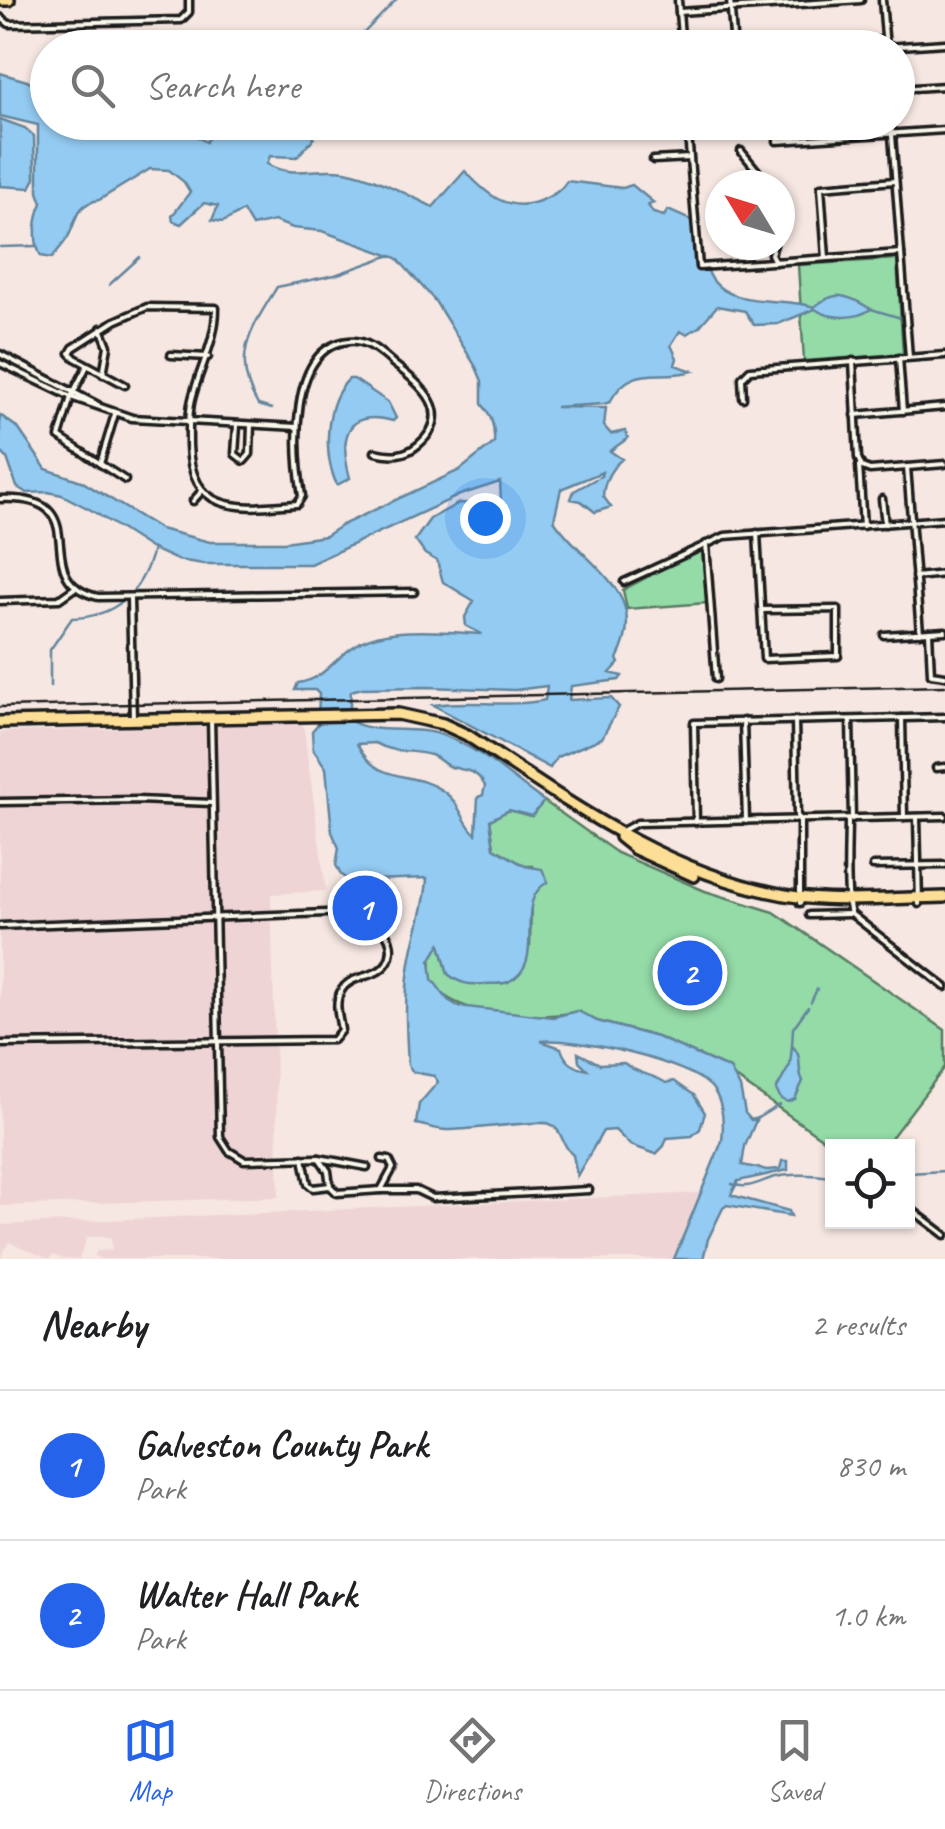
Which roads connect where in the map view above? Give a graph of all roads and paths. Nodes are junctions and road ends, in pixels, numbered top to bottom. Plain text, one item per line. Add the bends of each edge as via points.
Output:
1 (0, 0) edge
2 (10, 0) edge
3 (189, 0) edge
4 (678, 0) edge
5 (730, 0) edge
6 (860, 0) edge
7 (882, 0) edge
8 (731, 9) junction
9 (679, 12) junction
10 (0, 17) edge
11 (680, 30) edge
12 (733, 30) edge
13 (884, 30) edge
14 (945, 43) edge
15 (915, 45) edge
16 (945, 86) edge
17 (915, 88) edge
18 (945, 130) edge
19 (915, 132) edge
20 (688, 140) edge
21 (791, 140) edge
22 (893, 140) edge
23 (777, 141) dead end
24 (742, 150) dead end
25 (690, 158) junction
26 (653, 160) dead end
27 (757, 170) edge
28 (896, 181) junction
29 (901, 254) junction
30 (826, 258) junction
31 (775, 262) joint
32 (101, 328) junction
33 (0, 354) edge
34 (171, 355) dead end
35 (945, 355) edge
36 (208, 357) junction
37 (908, 357) junction
38 (899, 358) junction
39 (853, 362) junction
40 (0, 363) edge
41 (87, 366) junction
42 (103, 374) junction
43 (125, 385) dead end
44 (74, 390) junction
45 (71, 397) junction
46 (743, 398) dead end
47 (945, 408) edge
48 (107, 411) junction
49 (903, 411) junction
50 (115, 414) junction
51 (855, 414) junction
52 (189, 422) junction
53 (236, 425) junction
54 (252, 426) junction
55 (297, 427) junction
56 (375, 452) dead end
57 (100, 464) junction
58 (945, 464) edge
59 (861, 466) junction
60 (907, 467) junction
61 (125, 480) dead end
62 (202, 492) junction
63 (0, 499) edge
64 (882, 499) dead end
65 (193, 501) dead end
66 (945, 519) edge
67 (911, 522) junction
68 (884, 524) junction
69 (863, 526) junction
70 (757, 533) junction
71 (706, 544) junction
72 (945, 574) edge
73 (915, 576) junction
74 (624, 582) dead end
75 (76, 587) junction
76 (414, 592) dead end
77 (130, 598) junction
78 (0, 600) edge
79 (762, 610) junction
80 (945, 631) edge
81 (920, 632) junction
82 (928, 632) junction
83 (884, 634) dead end
84 (945, 676) edge
85 (716, 680) dead end
86 (211, 718) junction
87 (902, 718) junction
88 (945, 718) edge
89 (134, 720) junction
90 (795, 720) junction
91 (850, 720) junction
92 (742, 721) junction
93 (0, 722) edge
94 (945, 767) edge
95 (936, 768) dead end
96 (0, 802) edge
97 (212, 803) junction
98 (917, 816) junction
99 (945, 816) edge
100 (904, 817) junction
101 (850, 819) junction
102 (746, 820) junction
103 (800, 820) junction
104 (696, 822) junction
105 (619, 834) junction
106 (945, 865) edge
107 (872, 866) dead end
108 (918, 866) junction
109 (801, 900) junction
110 (945, 900) edge
111 (918, 901) junction
112 (849, 906) junction
113 (809, 915) dead end
114 (215, 920) junction
115 (0, 926) edge
116 (945, 988) edge
117 (217, 1040) junction
118 (0, 1044) edge
119 (303, 1157) junction
120 (320, 1158) junction
121 (382, 1159) dead end
122 (368, 1168) dead end
123 (330, 1186) junction
124 (381, 1190) junction
125 (589, 1190) dead end
126 (915, 1212) edge
127 (945, 1235) edge

1 - 2 main road
3 - 10 street via 181,20 10,24
4 - 9 street
5 - 8 street
6 - 8 street
7 - 13 street
8 - 9 street
8 - 12 street
9 - 11 street
14 - 15 street
16 - 17 street
18 - 19 street
20 - 25 street
21 - 23 street
22 - 28 street
24 - 27 street
25 - 26 street
25 - 31 street via 699,266
28 - 29 street
28 - 30 street via 821,188
29 - 30 street
29 - 37 street
30 - 31 street
32 - 36 street via 147,307 216,308
32 - 41 street via 70,353
32 - 42 street via 108,346
33 - 44 street
34 - 36 street
35 - 37 street
36 - 52 street
37 - 38 street
38 - 39 street
38 - 49 street
39 - 46 street via 750,370 742,378
39 - 51 street
40 - 45 street
41 - 42 street
41 - 44 street
42 - 43 street
44 - 45 street
44 - 48 street
45 - 48 street
45 - 57 street via 60,437
47 - 49 street
48 - 50 street
49 - 51 street
50 - 52 street
50 - 57 street
51 - 59 street
52 - 53 street
52 - 62 street via 190,465
53 - 54 street
53 - 54 street via 235,454 244,461
54 - 55 street
55 - 56 street via 299,400 314,366 338,344 364,342 421,386 434,407 420,443 398,454
55 - 62 street via 300,502 237,506
57 - 61 street
58 - 60 street
59 - 60 street
59 - 69 street
60 - 67 street
62 - 65 street
63 - 75 street via 31,500 50,510 62,567
64 - 68 street
66 - 67 street
67 - 68 street
67 - 73 street
68 - 69 street
69 - 70 street
70 - 71 street
70 - 79 street
71 - 74 street
71 - 85 street
72 - 73 street
73 - 81 street
75 - 77 street via 98,597
75 - 78 street via 59,599
76 - 77 street
77 - 89 street
79 - 79 street via 764,659 838,656 838,609
80 - 82 street
81 - 82 street
81 - 83 street
82 - 84 street via 932,675
86 - 89 main road
86 - 97 street
86 - 105 main road via 398,714 442,724
87 - 88 street
87 - 91 street
87 - 100 street
89 - 93 main road
90 - 91 street
90 - 92 street
90 - 103 street
91 - 101 street
92 - 102 street
92 - 104 street via 694,723
94 - 95 street
96 - 97 street
97 - 114 street
98 - 99 street
98 - 100 street
98 - 108 street
100 - 101 street
101 - 103 street
101 - 112 street
102 - 103 street
102 - 104 street
103 - 109 street
104 - 105 street via 637,822
105 - 109 main road via 707,875
106 - 108 street
107 - 108 street
108 - 111 street
109 - 112 main road
110 - 111 main road
111 - 112 main road
112 - 113 street
112 - 116 street
114 - 115 street
114 - 117 street
114 - 117 street via 357,913 380,925 390,949 381,969 341,990 335,1038
117 - 118 street
117 - 119 street via 220,1138 244,1160
119 - 120 street
119 - 123 street via 308,1184
120 - 122 street
120 - 123 street
121 - 124 street via 394,1168
123 - 124 street via 337,1193
124 - 125 street via 416,1190 433,1198
126 - 127 street

